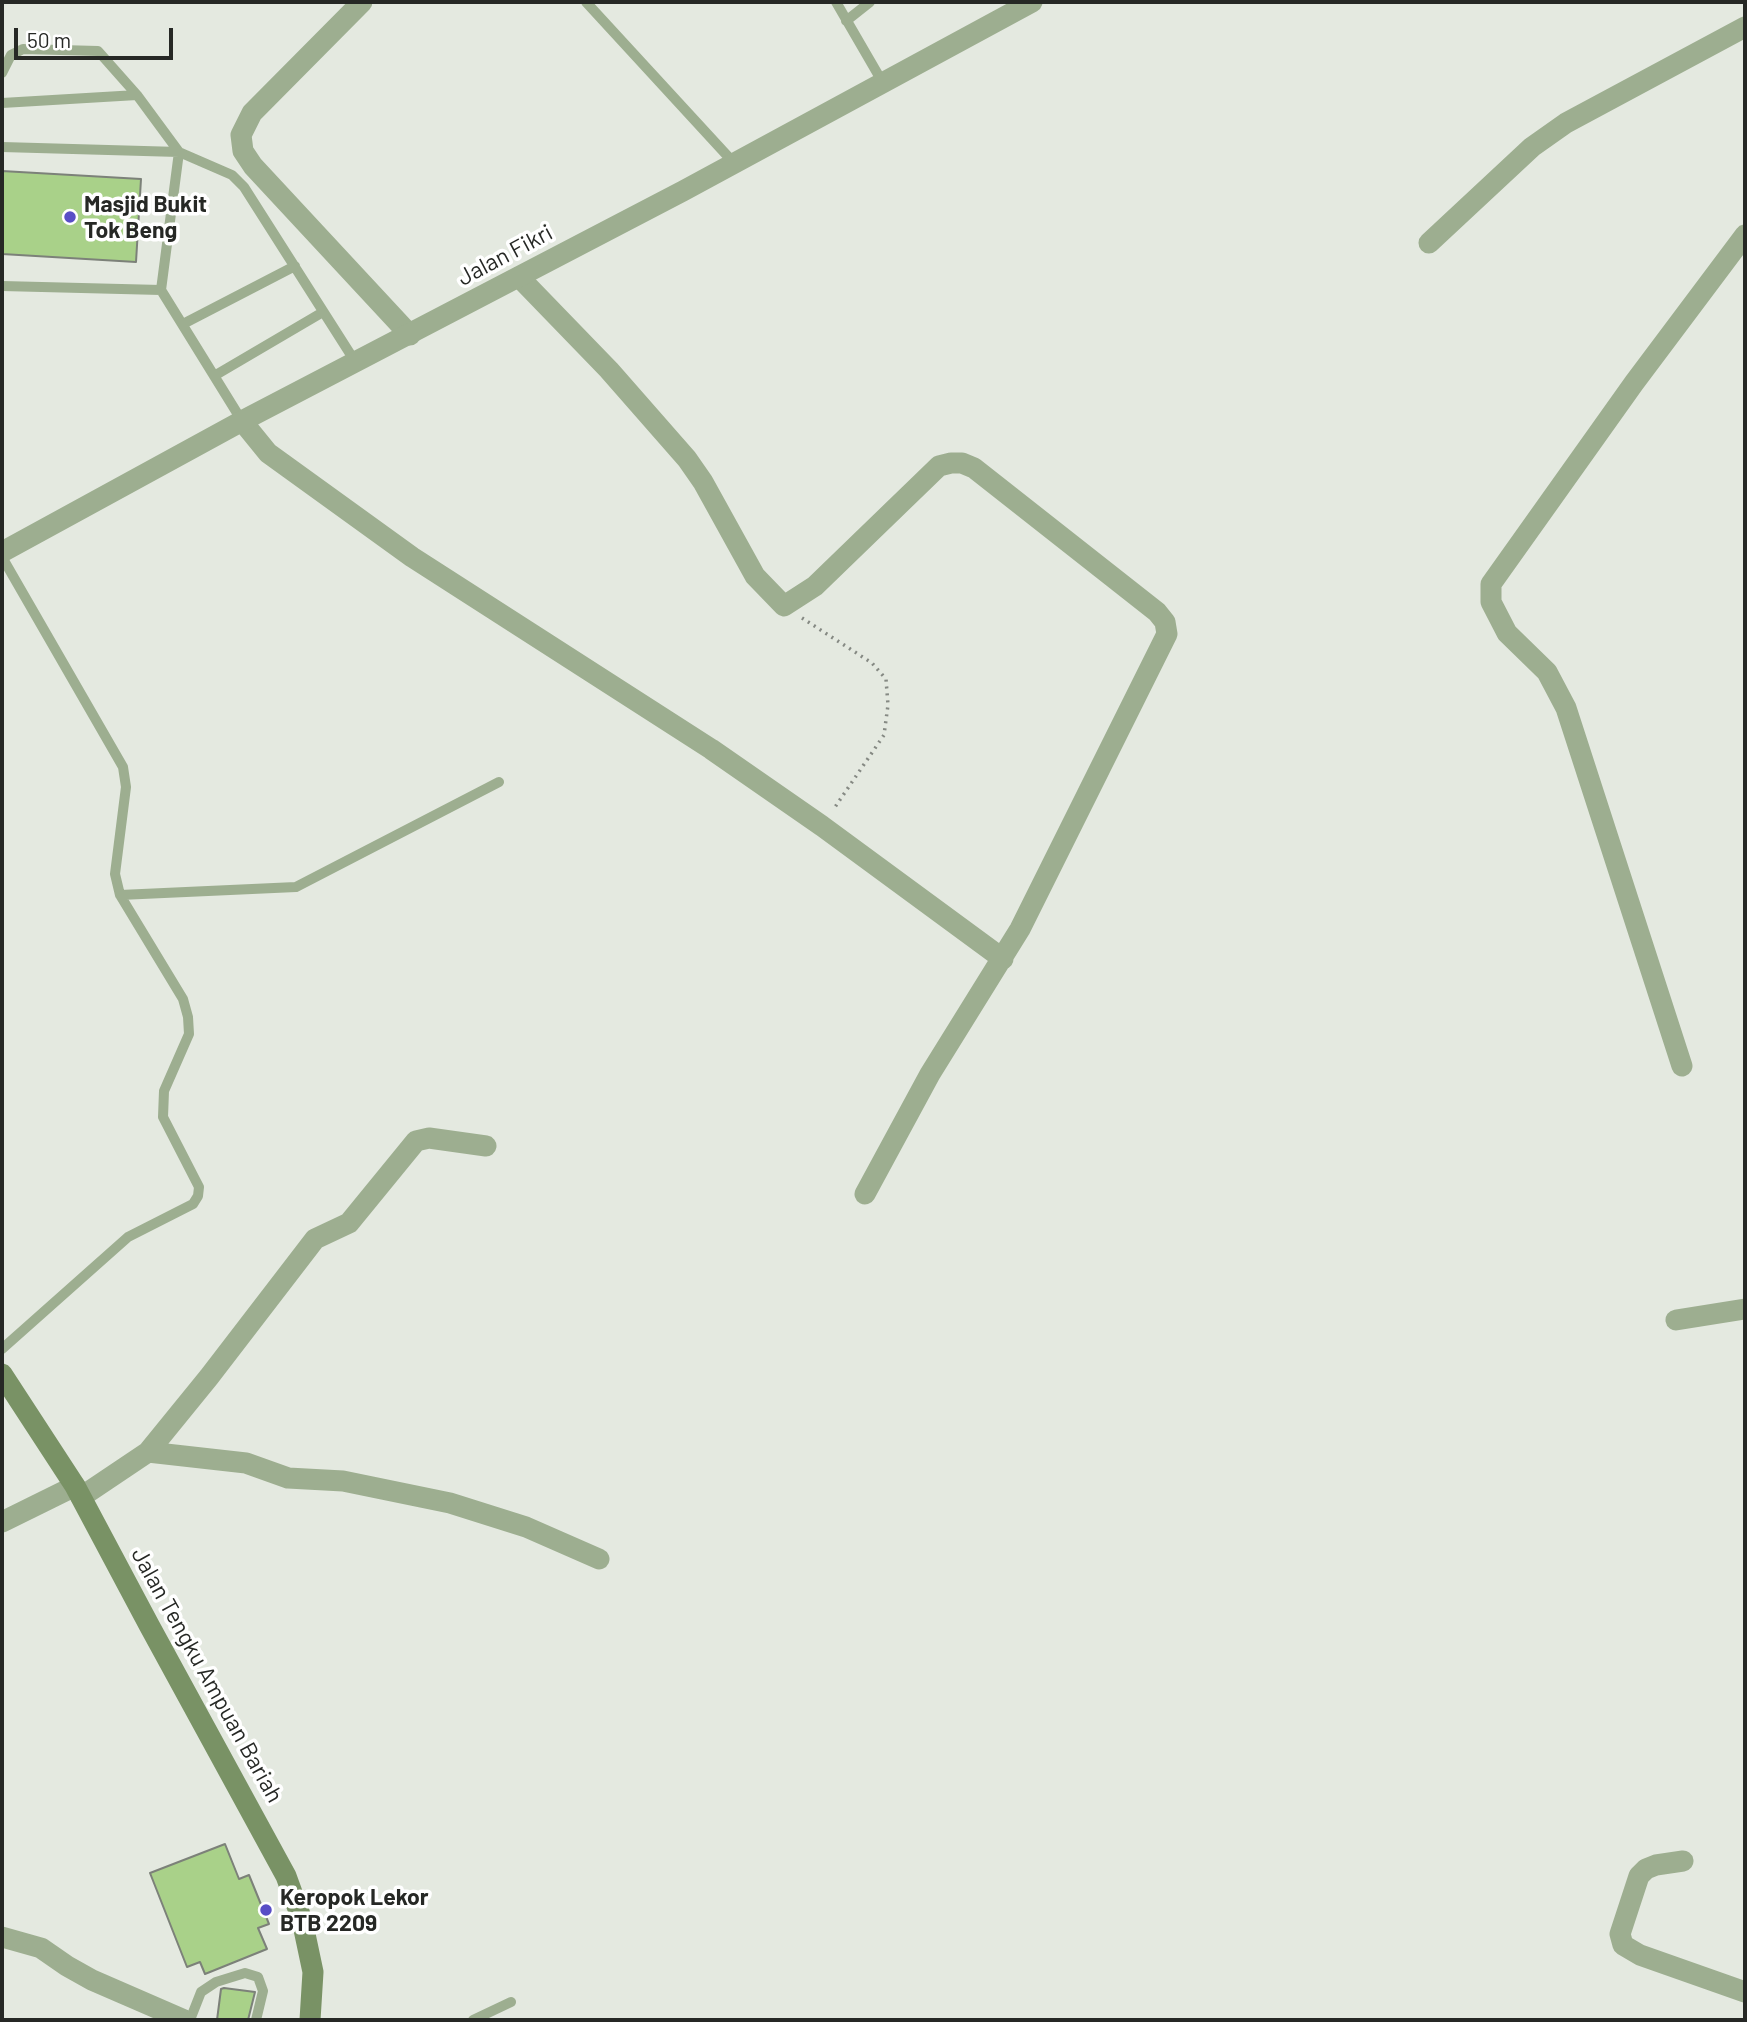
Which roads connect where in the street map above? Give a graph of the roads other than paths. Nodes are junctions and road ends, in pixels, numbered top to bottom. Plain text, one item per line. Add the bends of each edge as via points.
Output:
1 (362, 2) edge
2 (586, 2) edge
3 (835, 2) edge
4 (870, 2) edge
5 (1032, 2) edge
6 (846, 21) junction
7 (1745, 27) edge
8 (2, 73) edge
9 (883, 83) junction
10 (137, 95) junction
11 (2, 103) edge
12 (2, 147) edge
13 (178, 152) junction
14 (734, 163) junction
15 (1745, 236) edge
16 (1429, 243) dead end
17 (295, 267) junction
18 (519, 277) junction
19 (2, 286) edge
20 (162, 290) junction
21 (323, 312) junction
22 (183, 324) junction
23 (410, 335) junction
24 (356, 363) junction
25 (214, 376) junction
26 (242, 421) junction
27 (2, 554) edge
28 (499, 782) dead end
29 (120, 895) junction
30 (1003, 959) junction
31 (1682, 1066) dead end
32 (486, 1146) dead end
33 (865, 1194) dead end
34 (1745, 1308) edge
35 (1676, 1320) dead end
36 (2, 1349) edge
37 (2, 1374) edge
38 (149, 1452) junction
39 (78, 1491) junction
40 (2, 1522) edge
41 (599, 1559) dead end
42 (1683, 1861) dead end
43 (2, 1937) edge
44 (1745, 1992) edge
45 (511, 2002) dead end
46 (184, 2020) edge
47 (190, 2020) edge
48 (256, 2020) edge
49 (310, 2020) edge
50 (473, 2020) edge

1 - 23 street via 252,113 241,135 243,150
2 - 14 lane
3 - 6 lane
4 - 6 lane
5 - 9 street, Jalan Fikri
6 - 9 lane
7 - 16 street via 1566,123 1532,147
8 - 10 lane via 11,55 23,49 98,51
9 - 14 street, Jalan Fikri
10 - 11 lane
10 - 13 lane
12 - 13 lane
13 - 17 lane via 232,176 244,187
13 - 20 lane
14 - 18 street, Jalan Fikri
15 - 31 street via 1491,584 1491,603 1507,632 1547,672 1566,708
17 - 21 lane
17 - 22 lane
18 - 23 street, Jalan Fikri
18 - 30 street via 687,459 755,576 784,606 815,586 940,466 962,463 1166,622 1167,634
19 - 20 lane
20 - 22 lane
21 - 24 lane
21 - 25 lane
22 - 25 lane
23 - 24 street, Jalan Fikri
24 - 26 street, Jalan Fikri
25 - 26 lane
26 - 27 street, Jalan Fikri
26 - 30 street via 268,453 412,557 630,695 822,826
27 - 29 lane via 123,767 126,788 115,874
28 - 29 lane via 296,887
29 - 36 lane via 183,999 188,1017 189,1034 164,1091 163,1117 200,1187 198,1196 193,1204 128,1237
30 - 33 street via 930,1074
32 - 38 street via 429,1138 416,1141 349,1223 315,1239
34 - 35 street
37 - 39 main road, Jalan Tengku Ampuan Bariah
38 - 39 street
38 - 41 street via 246,1463 288,1478 343,1481 450,1503 526,1527
39 - 40 street
39 - 49 main road, Jalan Tengku Ampuan Bariah via 286,1876 313,1972
42 - 44 street via 1656,1865 1639,1876 1620,1934 1623,1945
43 - 46 street via 41,1948 92,1980
45 - 50 lane
47 - 48 lane via 201,1992 245,1973 258,1977 263,1991

